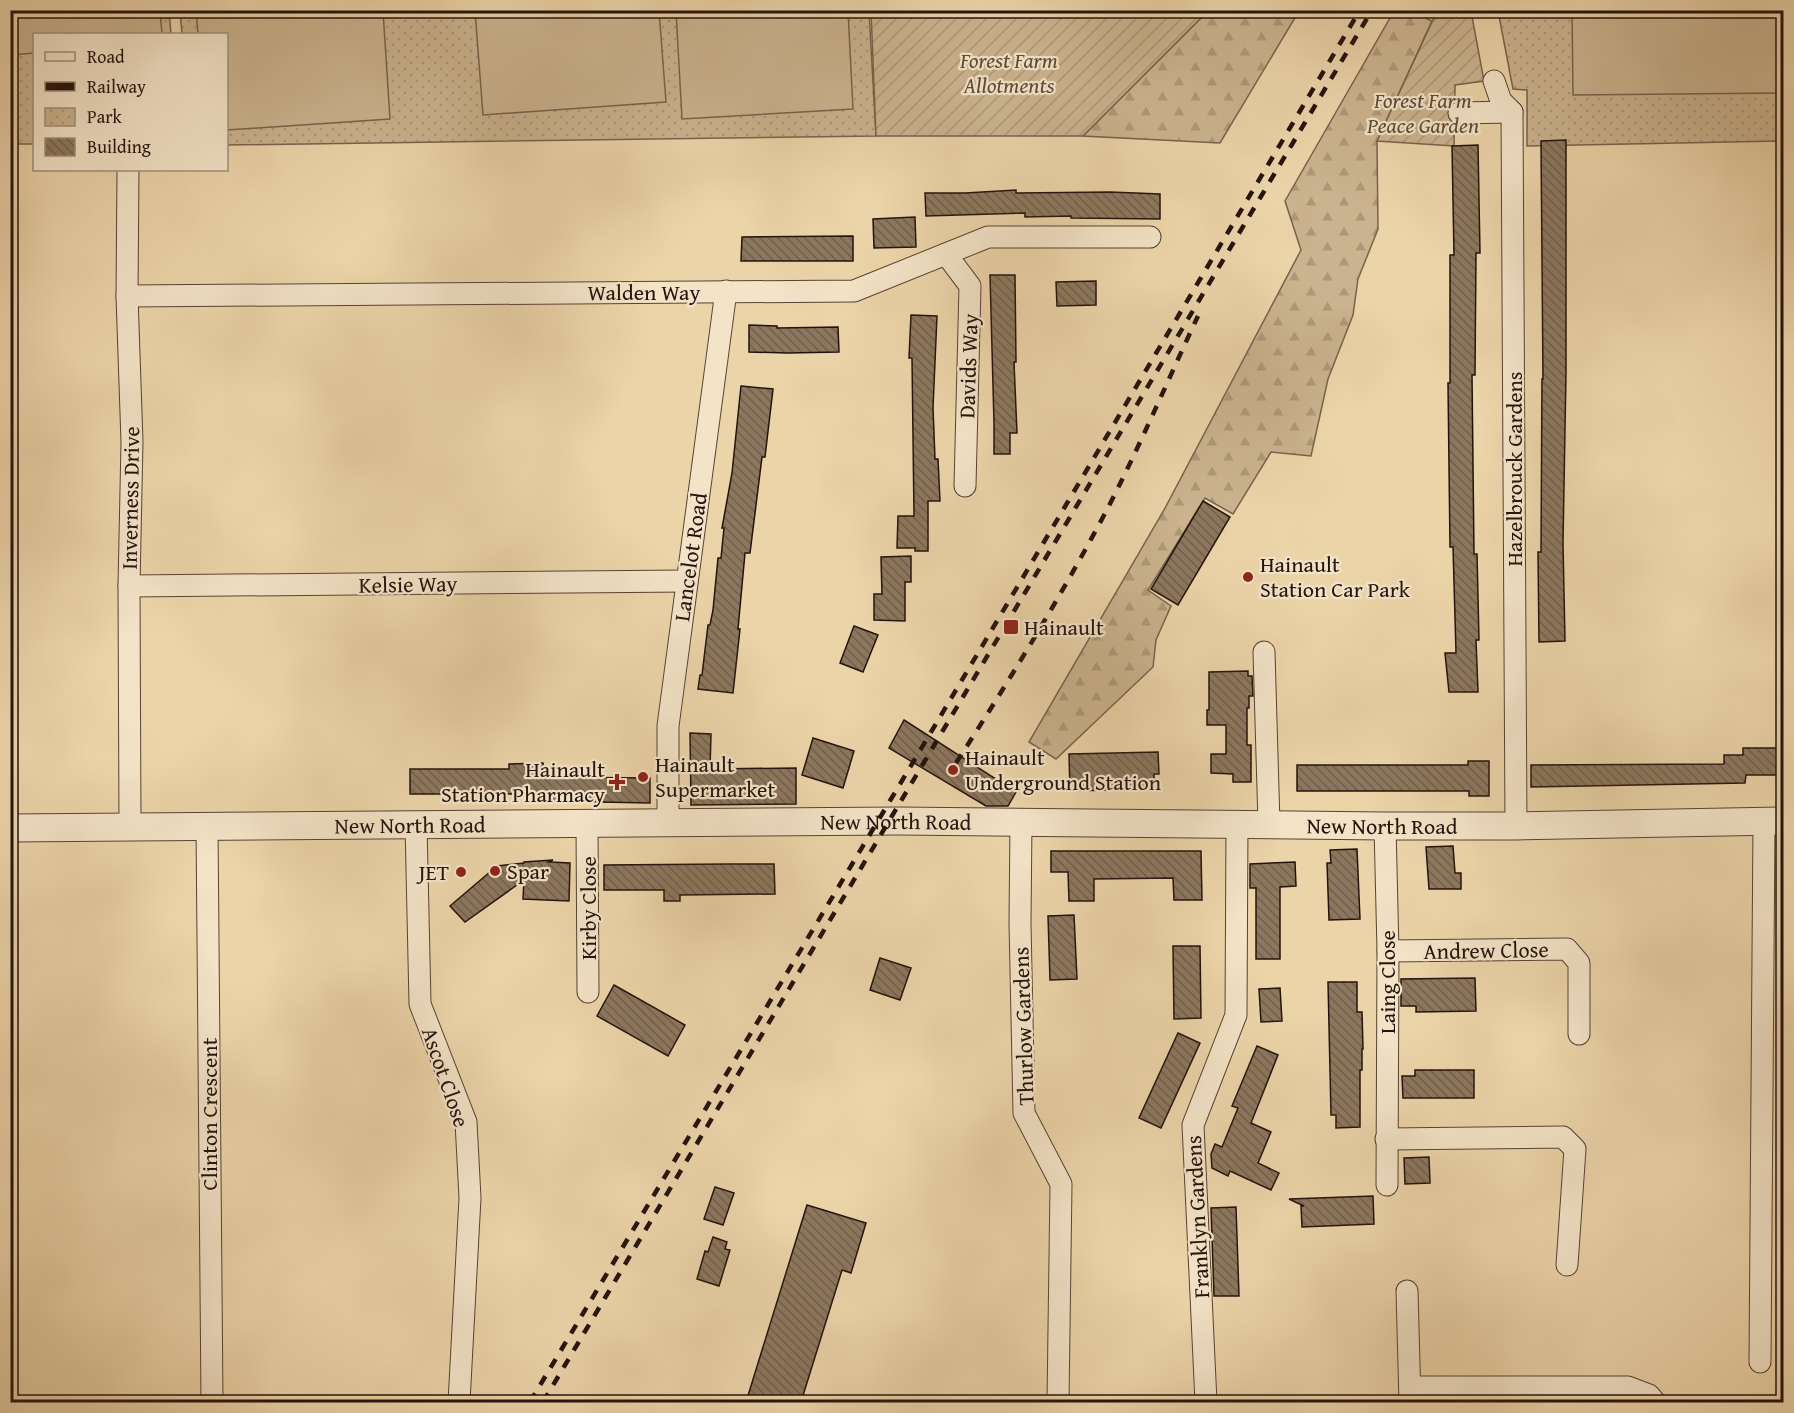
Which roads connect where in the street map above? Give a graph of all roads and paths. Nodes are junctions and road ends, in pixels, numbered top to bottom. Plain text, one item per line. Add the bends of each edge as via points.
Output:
1 (1494, 81) dead end
2 (1459, 112) dead end
3 (1512, 112) junction
4 (128, 171) edge
5 (1150, 237) dead end
6 (946, 254) junction
7 (726, 291) junction
8 (127, 296) junction
9 (965, 486) dead end
10 (687, 581) junction
11 (129, 586) junction
12 (1264, 652) dead end
13 (1021, 821) junction
14 (1774, 821) edge
15 (668, 823) junction
16 (1237, 823) junction
17 (416, 824) junction
18 (587, 824) junction
19 (1269, 824) junction
20 (207, 825) junction
21 (130, 826) junction
22 (1385, 826) junction
23 (1515, 826) junction
24 (10, 828) edge
25 (1388, 951) junction
26 (588, 992) dead end
27 (1579, 1034) dead end
28 (1386, 1138) junction
29 (1387, 1185) dead end
30 (1568, 1265) dead end
31 (1407, 1292) dead end
32 (1760, 1362) dead end
33 (1410, 1395) edge
34 (212, 1402) edge
35 (459, 1402) edge
36 (1058, 1402) edge
37 (1206, 1402) edge
38 (1655, 1402) edge

1 - 3 street via 1501,101
2 - 3 street
3 - 23 street, Hazelbrouck Gardens
4 - 8 street, Inverness Drive
5 - 6 street, Walden Way via 988,237
6 - 7 street, Walden Way via 854,291
6 - 9 street, Davids Way via 970,286
7 - 8 street, Walden Way
7 - 10 street, Lancelot Road
8 - 11 street, Inverness Drive via 132,442
10 - 11 street, Kelsie Way
10 - 15 street, Lancelot Road via 668,726
11 - 21 street, Inverness Drive
12 - 19 street
13 - 15 street, New North Road
13 - 16 street, New North Road
13 - 36 street, Thurlow Gardens via 1024,1113 1061,1184
14 - 23 street, New North Road
14 - 32 street
15 - 18 street, New North Road
16 - 19 street, New North Road
16 - 37 street, Franklyn Gardens via 1236,1015 1193,1125
17 - 18 street, New North Road
17 - 20 street, New North Road
17 - 35 street, Ascot Close via 420,1004 466,1122 470,1198
18 - 26 street, Kirby Close
19 - 22 street, New North Road
20 - 21 street, New North Road
20 - 34 street, Clinton Crescent
21 - 24 street, New North Road
22 - 23 street, New North Road
22 - 25 street, Laing Close
25 - 27 street, Andrew Close via 1567,949 1580,963
25 - 28 street, Laing Close
28 - 29 street, Laing Close
28 - 30 street via 1563,1137 1575,1149
31 - 33 street
33 - 38 street via 1628,1387 1649,1395

